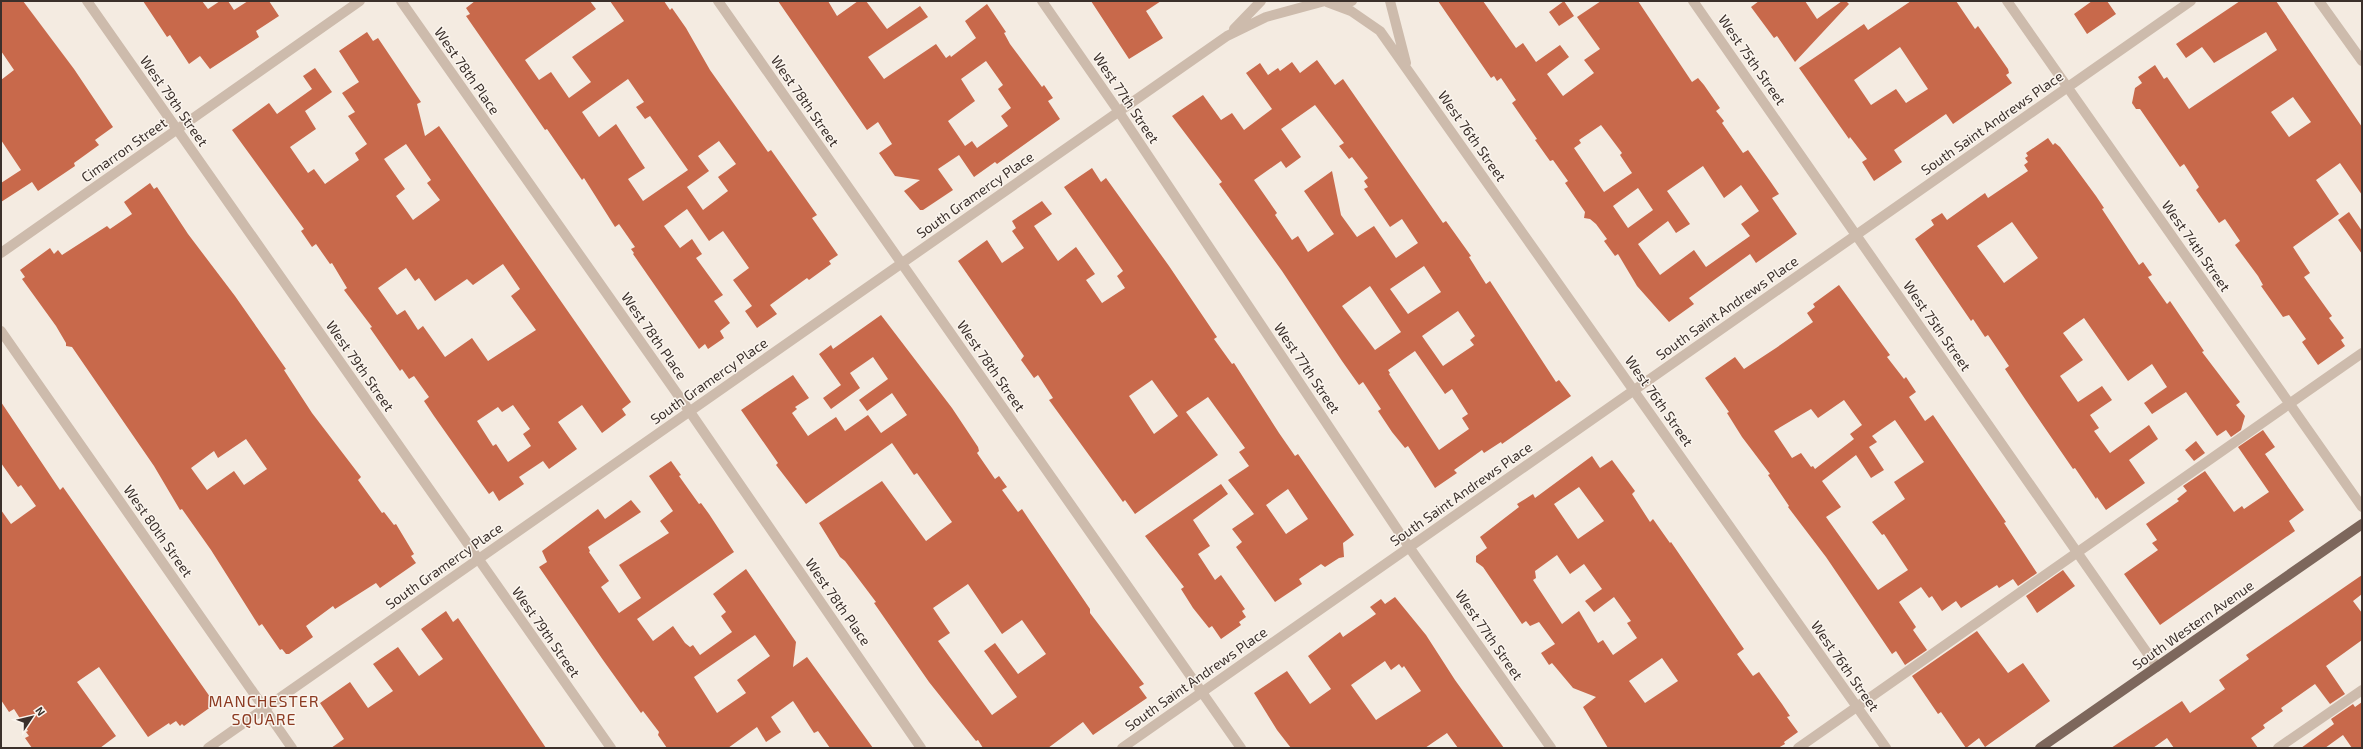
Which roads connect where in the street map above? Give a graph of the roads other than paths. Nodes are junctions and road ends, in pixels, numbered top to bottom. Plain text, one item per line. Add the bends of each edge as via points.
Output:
1 (87, 1) edge
2 (360, 1) edge
3 (401, 1) edge
4 (718, 1) edge
5 (1042, 1) edge
6 (1261, 1) edge
7 (1325, 1) edge
8 (1352, 1) edge
9 (1390, 1) edge
10 (1693, 1) edge
11 (2007, 1) edge
12 (2191, 1) edge
13 (2319, 1) edge
14 (1227, 36) junction
15 (2362, 61) edge
16 (1409, 70) junction
17 (2067, 88) junction
18 (1119, 112) junction
19 (177, 130) junction
20 (1856, 235) junction
21 (1, 253) edge
22 (902, 264) junction
23 (1, 331) edge
24 (2362, 353) edge
25 (1635, 390) junction
26 (2290, 404) junction
27 (690, 412) junction
28 (2362, 507) edge
29 (2362, 524) edge
30 (1409, 547) junction
31 (2077, 552) junction
32 (478, 559) junction
33 (2158, 667) junction
34 (2362, 690) edge
35 (1202, 692) junction
36 (265, 708) junction
37 (1857, 708) junction
38 (208, 748) edge
39 (292, 748) edge
40 (611, 748) edge
41 (921, 748) edge
42 (1122, 748) edge
43 (1241, 748) edge
44 (1552, 748) edge
45 (1798, 748) edge
46 (1886, 748) edge
47 (2040, 748) edge
48 (2278, 748) edge

1 - 19 street, West 79th Street
2 - 19 street, Cimarron Street
3 - 27 street, West 78th Place
4 - 22 street, West 78th Street
5 - 18 street, West 77th Street
6 - 14 street, South Gramercy Place
7 - 8 street, South Gramercy Place via 1342,4
7 - 14 street, South Gramercy Place via 1266,17
7 - 16 street, West 76th Street via 1351,11 1380,31
9 - 16 street, West 76th Street
10 - 20 street, West 75th Street
11 - 17 street, West 74th Street
12 - 17 street, South Saint Andrews Place
13 - 15 street
14 - 18 street, South Gramercy Place
16 - 25 street, West 76th Street
17 - 20 street, South Saint Andrews Place
17 - 26 street, West 74th Street
18 - 22 street, South Gramercy Place
18 - 30 street, West 77th Street
19 - 21 street, Cimarron Street
19 - 32 street, West 79th Street
20 - 25 street, South Saint Andrews Place
20 - 31 street, West 75th Street
22 - 27 street, South Gramercy Place
22 - 35 street, West 78th Street
23 - 36 street, West 80th Street
24 - 26 street
25 - 30 street, South Saint Andrews Place
25 - 37 street, West 76th Street
26 - 28 street, West 74th Street
26 - 31 street
27 - 32 street, South Gramercy Place
27 - 41 street, West 78th Place
29 - 33 main road, South Western Avenue
30 - 35 street, South Saint Andrews Place
30 - 44 street, West 77th Street
31 - 33 street, West 75th Street
31 - 37 street
32 - 36 street, South Gramercy Place
32 - 40 street, West 79th Street
33 - 47 main road, South Western Avenue
34 - 48 street
35 - 42 street, South Saint Andrews Place
35 - 43 street, West 78th Street
36 - 38 street, South Gramercy Place
36 - 39 street, West 80th Street
37 - 45 street
37 - 46 street, West 76th Street

